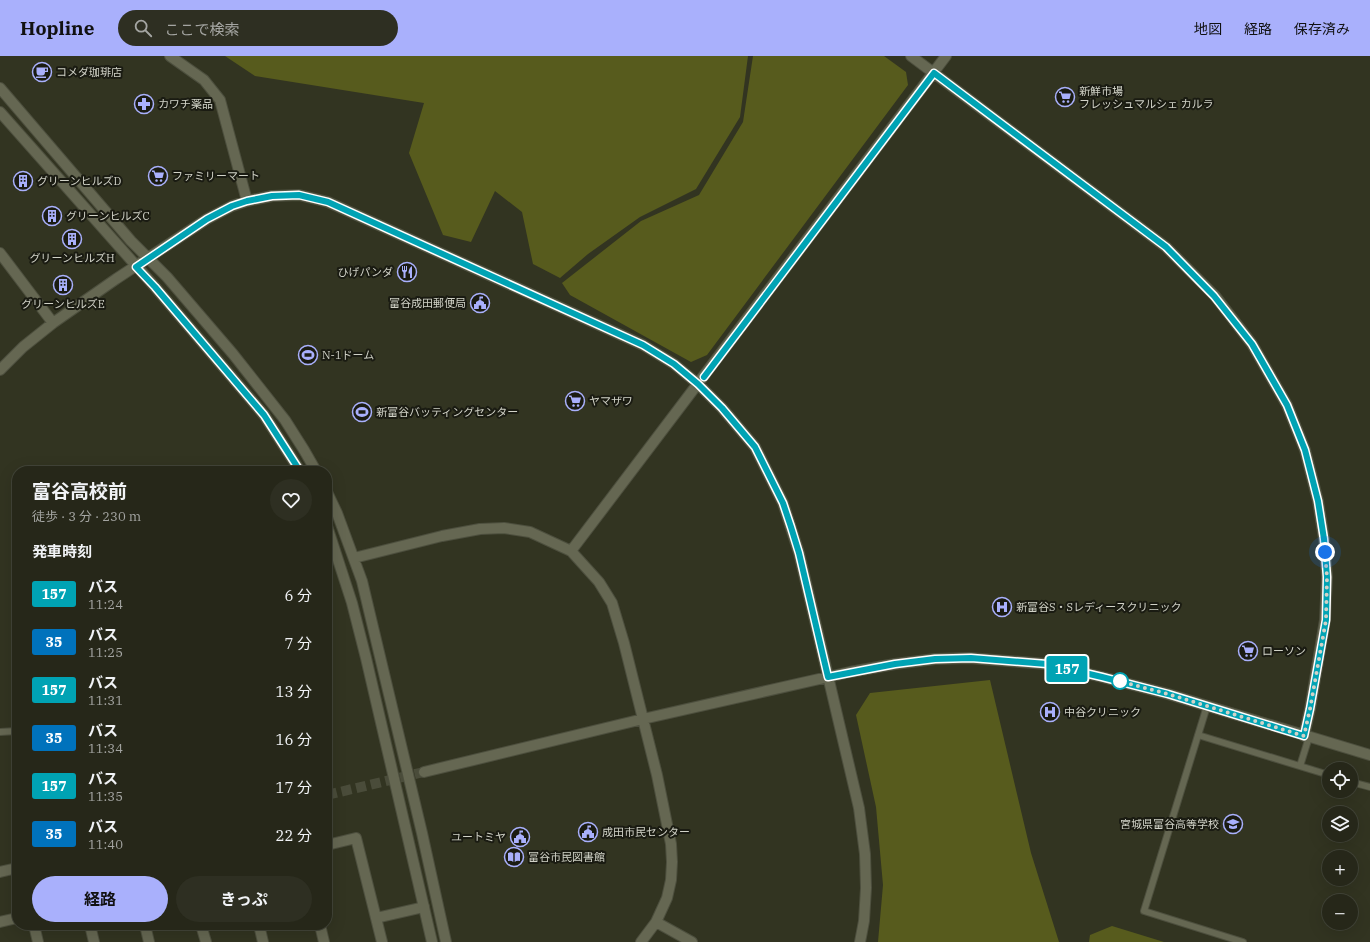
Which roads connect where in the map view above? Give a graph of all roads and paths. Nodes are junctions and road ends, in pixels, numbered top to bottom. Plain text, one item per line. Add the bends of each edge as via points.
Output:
1 (170, 56) edge
2 (912, 56) edge
3 (946, 56) edge
4 (934, 73) junction
5 (0, 88) edge
6 (0, 112) edge
7 (247, 201) junction
8 (0, 253) edge
9 (148, 259) junction
10 (136, 267) junction
11 (53, 323) junction
12 (0, 370) edge
13 (698, 384) junction
14 (297, 466) edge
15 (313, 466) edge
16 (332, 502) edge
17 (332, 542) edge
18 (571, 550) junction
19 (354, 558) junction
20 (828, 677) junction
21 (1207, 706) junction
22 (643, 719) junction
23 (12, 731) edge
24 (0, 732) edge
25 (1198, 735) junction
26 (1306, 736) junction
27 (1370, 756) edge
28 (1300, 766) junction
29 (424, 772) tunnel mouth
30 (1322, 773) edge
31 (1358, 784) edge
32 (1370, 787) edge
33 (332, 844) edge
34 (12, 869) edge
35 (0, 872) edge
36 (424, 907) junction
37 (376, 918) junction
38 (12, 919) edge
39 (0, 922) edge
40 (656, 922) junction
41 (35, 930) edge
42 (91, 930) edge
43 (146, 930) edge
44 (203, 930) edge
45 (260, 930) edge
46 (321, 930) edge
47 (38, 942) edge
48 (94, 942) edge
49 (150, 942) edge
50 (206, 942) edge
51 (263, 942) edge
52 (324, 942) edge
53 (382, 942) edge
54 (432, 942) edge
55 (446, 942) edge
56 (641, 942) edge
57 (692, 942) edge
58 (860, 942) edge
59 (1243, 942) edge

1 - 7 street via 204,80 220,100
2 - 4 street
3 - 4 street
4 - 13 street
4 - 26 street via 1166,247 1214,296 1252,344 1287,405 1305,450 1318,501 1327,577 1326,620
5 - 9 street
6 - 10 street
7 - 9 street via 207,219
7 - 13 street via 272,196 299,195 328,202 643,345 674,364
8 - 11 street
9 - 10 street
9 - 15 street via 167,277 233,354 285,420
10 - 11 street
10 - 14 street via 264,415
11 - 12 street
13 - 18 street
13 - 20 street via 755,447 783,503 799,553
16 - 19 street
17 - 36 street via 354,610
18 - 19 street via 530,532 492,528 442,536
18 - 22 street via 599,582 612,604
19 - 55 street via 379,650
20 - 21 street via 895,664 971,658 1047,664
20 - 22 street
20 - 58 street via 859,808 865,854 866,888
21 - 25 lane
21 - 26 street
22 - 29 street
22 - 40 street via 671,844 671,880 667,898
23 - 24 lane
25 - 28 lane
25 - 59 lane via 1144,911
26 - 27 street
26 - 28 lane
28 - 30 lane
31 - 32 lane
33 - 37 street via 356,838
34 - 35 street
36 - 37 street
36 - 54 street
37 - 53 street
38 - 39 street
40 - 56 street
40 - 57 street
41 - 47 street
42 - 48 street
43 - 49 street
44 - 50 street
45 - 51 street
46 - 52 street

